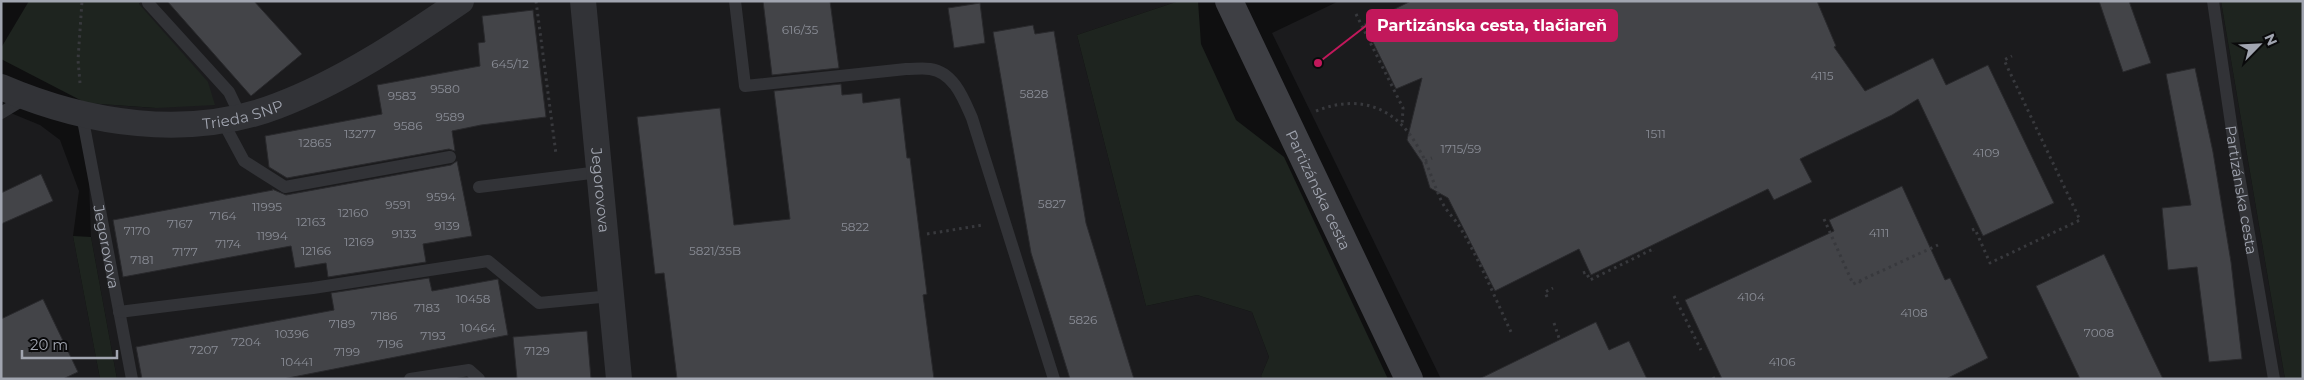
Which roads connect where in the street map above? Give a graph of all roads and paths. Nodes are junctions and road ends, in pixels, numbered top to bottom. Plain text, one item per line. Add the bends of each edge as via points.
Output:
1 (82, 1) edge
2 (461, 1) edge
3 (536, 1) edge
4 (583, 1) edge
5 (735, 1) edge
6 (1229, 1) edge
7 (2212, 1) edge
8 (148, 3) dead end
9 (1356, 14) dead end
10 (2012, 56) dead end
11 (1, 87) edge
12 (26, 98) junction
13 (1315, 111) dead end
14 (1, 113) edge
15 (82, 115) junction
16 (231, 119) junction
17 (1402, 126) junction
18 (450, 158) dead end
19 (1432, 158) dead end
20 (1425, 161) junction
21 (599, 172) junction
22 (559, 177) junction
23 (479, 187) dead end
24 (1824, 219) dead end
25 (993, 224) dead end
26 (1972, 230) dead end
27 (927, 234) dead end
28 (1938, 245) dead end
29 (1654, 251) dead end
30 (1583, 273) dead end
31 (1859, 281) junction
32 (1863, 284) dead end
33 (1553, 288) dead end
34 (611, 296) junction
35 (1674, 296) dead end
36 (1547, 297) dead end
37 (119, 312) junction
38 (1554, 323) dead end
39 (1511, 332) dead end
40 (1559, 338) dead end
41 (1701, 350) dead end
42 (132, 379) edge
43 (410, 379) edge
44 (479, 379) edge
45 (619, 379) edge
46 (1054, 379) edge
47 (1408, 379) edge
48 (2274, 379) edge

1 - 15 path via 78,60
2 - 16 street, Trieda SNP via 415,32 316,88 277,106
3 - 22 path
4 - 21 street, Jegorovova
5 - 46 lane via 746,86 932,69 949,78 960,91 972,118
6 - 47 street, Partizánska cesta
7 - 48 lane, Partizánska cesta
8 - 16 lane via 229,92
9 - 17 path via 1403,108
10 - 26 path via 2004,60 2080,220 1990,263 1975,229
11 - 12 street, Trieda SNP
12 - 14 lane
12 - 15 street, Trieda SNP
13 - 17 path via 1333,104 1366,104 1394,118
15 - 16 street, Trieda SNP via 123,122 176,125
15 - 37 lane, Jegorovova
16 - 18 lane via 244,161 286,187
17 - 20 path
19 - 20 path
20 - 39 path via 1444,205 1461,229
21 - 22 lane
21 - 34 street, Jegorovova
22 - 23 lane
24 - 31 path via 1853,284
25 - 27 path
28 - 31 path
29 - 30 path via 1590,280 1586,272
31 - 32 path
33 - 36 path via 1545,292
34 - 37 lane via 539,303 488,261 313,288
34 - 45 street, Jegorovova
35 - 41 path
37 - 42 lane, Jegorovova
38 - 40 path
43 - 44 lane via 469,370

